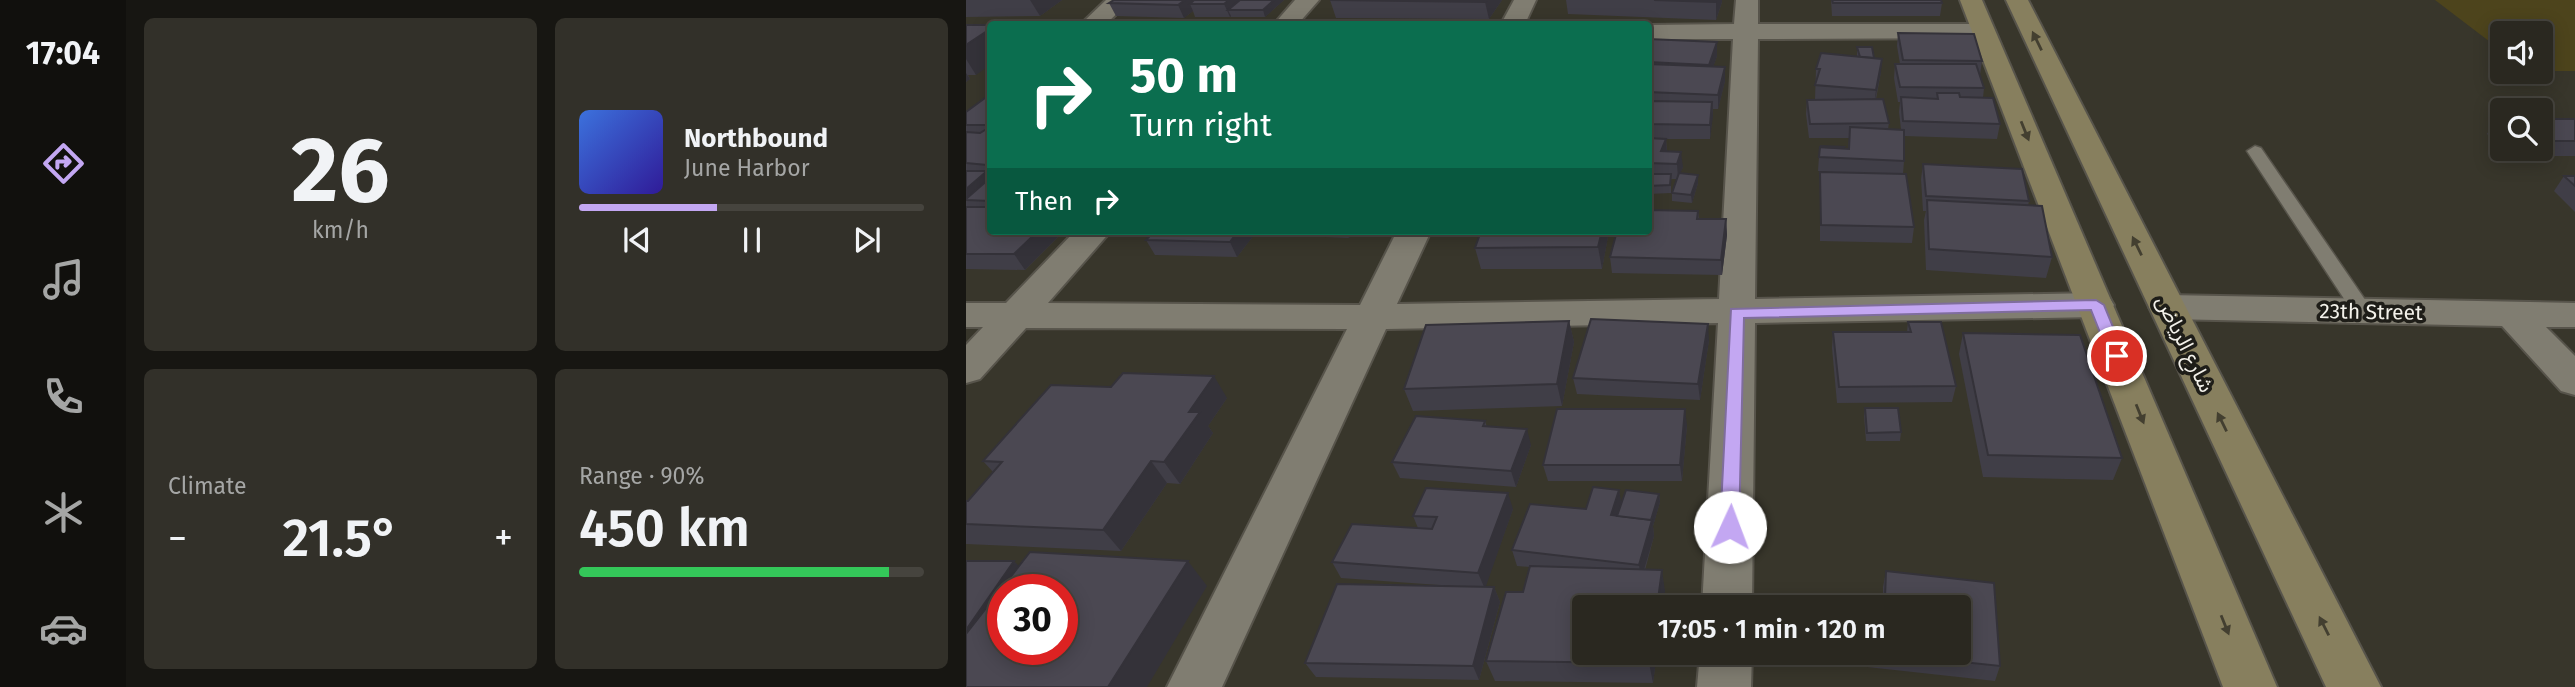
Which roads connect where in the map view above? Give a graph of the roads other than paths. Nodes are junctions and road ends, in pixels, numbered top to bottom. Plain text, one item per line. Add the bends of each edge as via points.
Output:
1 (1120, 0) edge
2 (1308, 0) edge
3 (1525, 0) edge
4 (1971, 0) edge
5 (2017, 0) edge
6 (1747, 15) edge
7 (1096, 21) edge
8 (1289, 21) edge
9 (1514, 21) edge
10 (1652, 31) edge
11 (1983, 31) junction
12 (2255, 151) dead end
13 (1090, 235) edge
14 (1412, 235) edge
15 (2096, 305) junction
16 (2167, 307) junction
17 (2363, 312) junction
18 (1737, 313) junction
19 (966, 315) edge
20 (2513, 315) junction
21 (2575, 315) edge
22 (1372, 317) junction
23 (1013, 318) junction
24 (966, 369) edge
25 (2575, 381) edge
26 (1727, 595) edge
27 (1725, 665) edge
28 (1194, 687) edge
29 (1724, 687) edge
30 (2250, 687) edge
31 (2354, 687) edge

1 - 7 street
2 - 8 street
3 - 9 street
4 - 11 main road
16 -> 5 main road, شارع الرياض
6 - 10 street
6 - 11 street
6 - 18 street
11 -> 15 main road
12 - 17 lane
13 - 23 street
14 - 22 street
15 - 18 street
15 -> 30 main road
16 - 17 street, 23th Street
31 -> 16 main road, شارع الرياض
17 - 20 street, 23th Street
18 - 22 street
18 - 26 street
19 - 23 street
20 - 21 street, 23th Street
20 - 25 street
22 - 23 street
22 - 28 street
23 - 24 street
27 - 29 street

